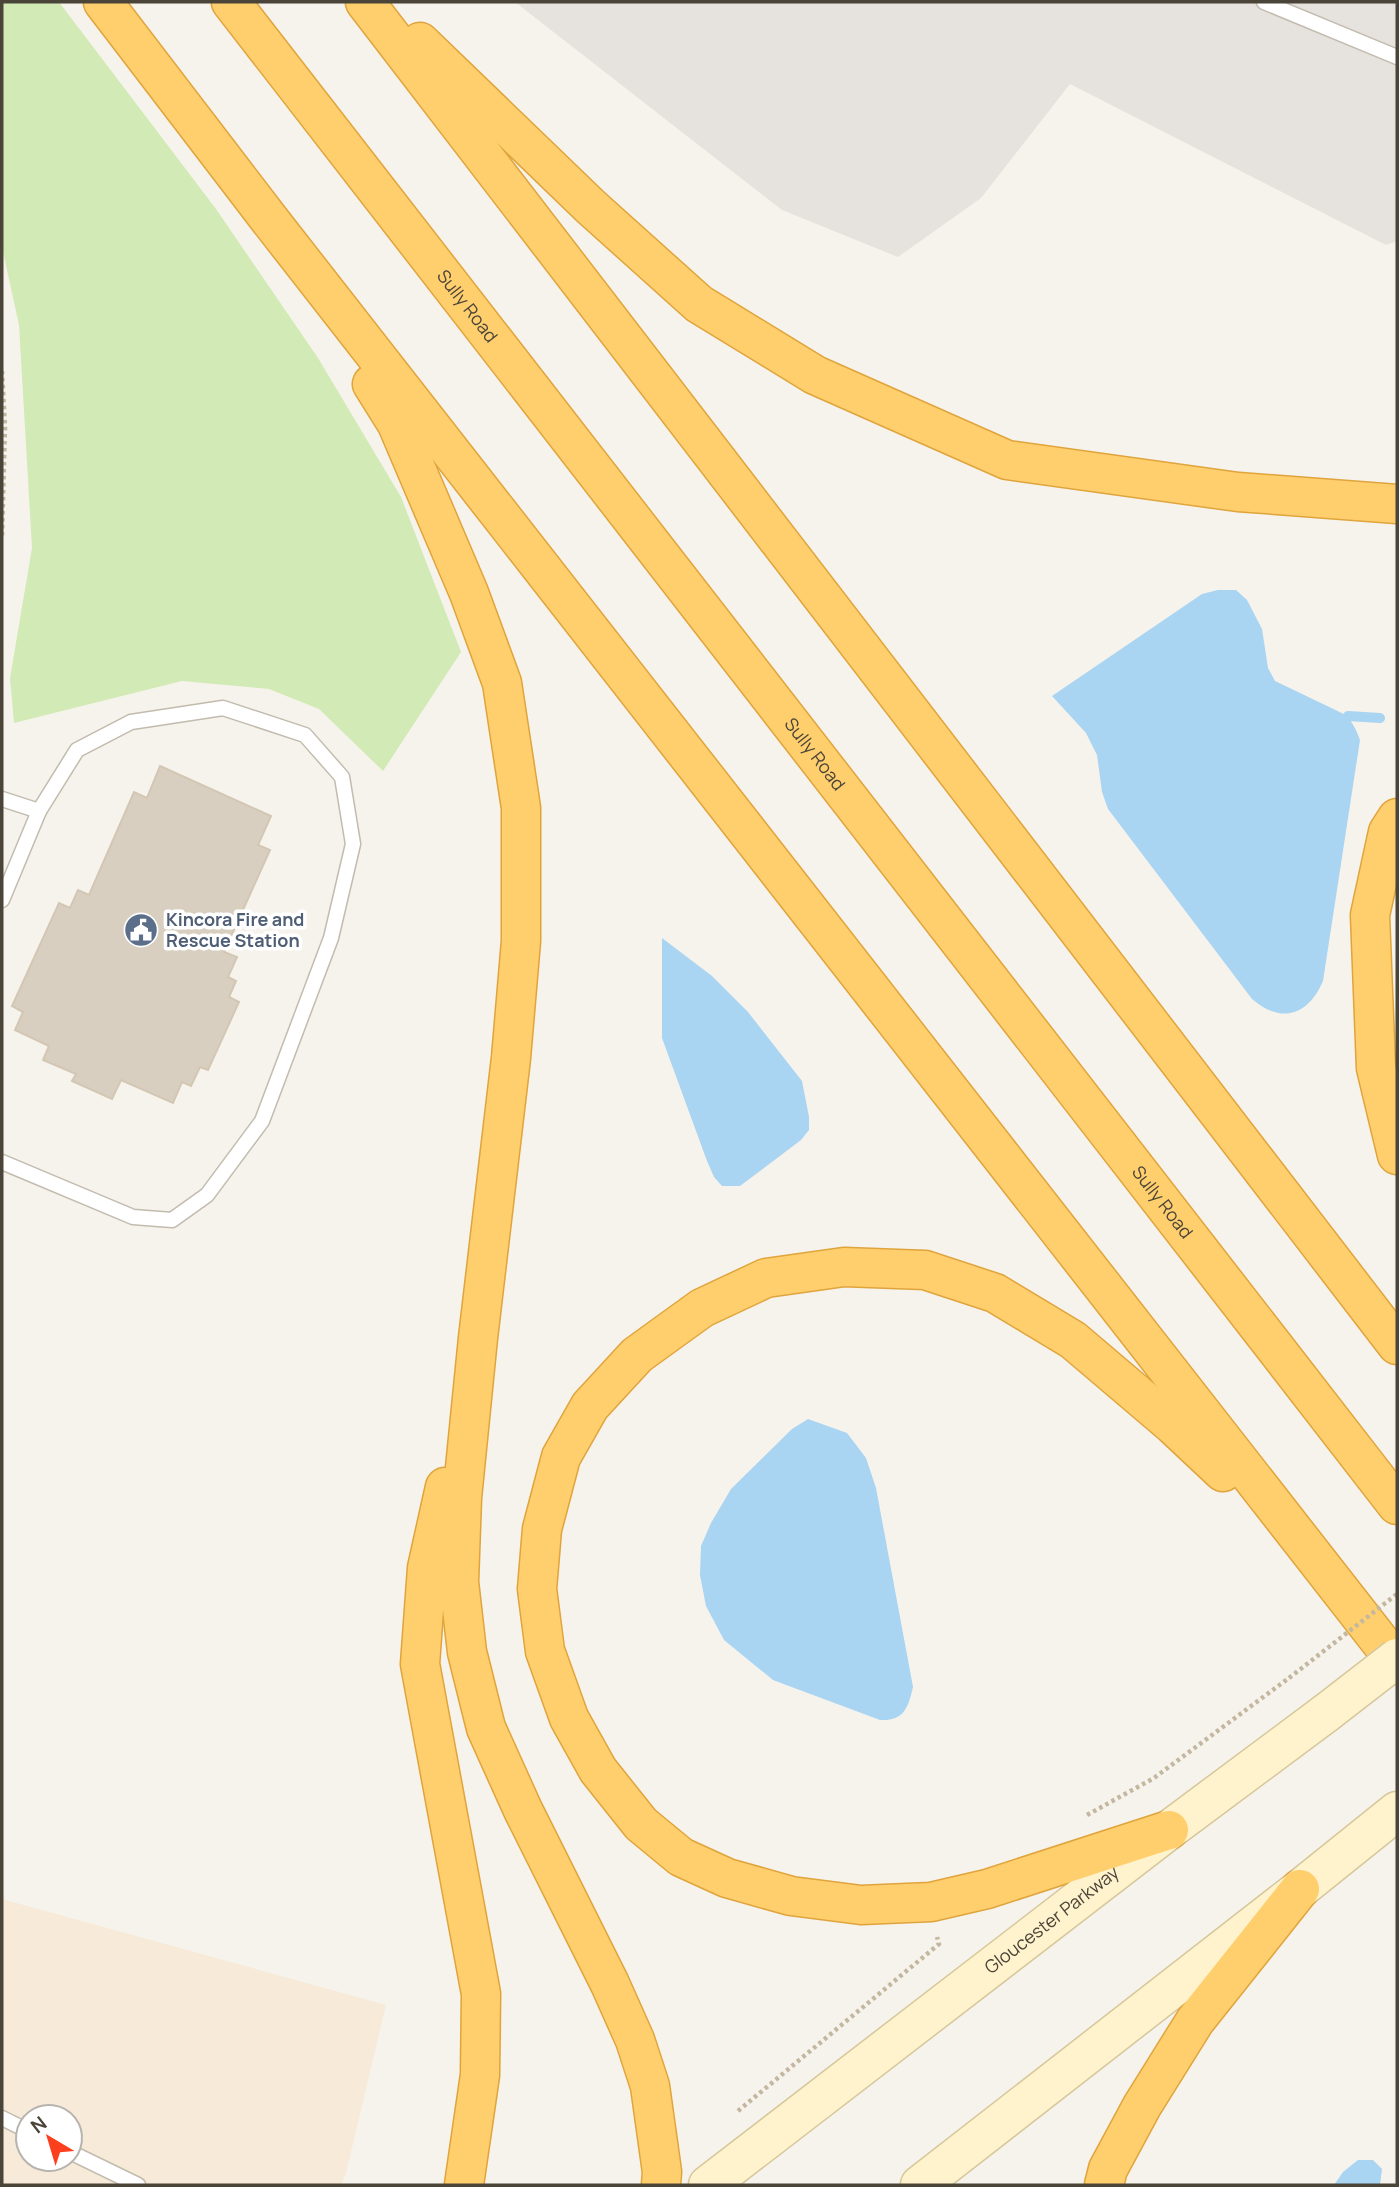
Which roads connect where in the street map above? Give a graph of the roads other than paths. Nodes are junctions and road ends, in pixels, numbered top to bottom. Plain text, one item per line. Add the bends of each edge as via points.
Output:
1 (103, 2) edge
2 (231, 2) edge
3 (365, 2) edge
4 (379, 2) edge
5 (1264, 2) edge
6 (1397, 57) edge
7 (269, 219) junction
8 (1397, 504) edge
9 (2, 799) edge
10 (39, 811) junction
11 (1397, 818) edge
12 (2, 900) edge
13 (1397, 1155) edge
14 (2, 1161) edge
15 (478, 1338) junction
16 (1397, 1345) edge
17 (1397, 1505) edge
18 (1312, 1556) junction
19 (1397, 1661) edge
20 (1396, 1812) edge
21 (1169, 1830) junction
22 (1300, 1889) junction
23 (84, 2159) edge
24 (138, 2185) edge
25 (464, 2185) edge
26 (661, 2185) edge
27 (708, 2185) edge
28 (920, 2185) edge
29 (1104, 2185) edge

1 - 7 highway
2 - 17 highway, Sully Road
3 - 16 highway
4 - 8 highway via 699,304 816,375 1007,460 1238,492
5 - 6 lane
7 - 15 highway via 397,424 502,683 521,808 522,941
7 - 18 highway
9 - 10 lane
10 - 12 lane
10 - 14 lane via 77,750 131,722 223,708 305,734 342,777 353,844 331,938 261,1121 207,1195 172,1220 133,1217
11 - 13 highway via 1388,832 1370,915 1376,1068
15 - 25 highway via 427,1568 420,1664 481,1994 480,2075
15 - 26 highway via 459,1581 467,1652 486,1728 635,2040 650,2086
18 - 19 highway
18 - 21 highway via 1173,1424 1073,1340 995,1293 925,1270 844,1267 766,1278 702,1308 637,1355 590,1406 561,1457 542,1528 537,1589 545,1651 569,1718 598,1770 641,1824 681,1857 727,1878 791,1896 861,1905 931,1902 987,1889
19 - 21 main road, Gloucester Parkway, bridge
20 - 22 main road
21 - 27 main road, Gloucester Parkway
22 - 28 main road
22 - 29 highway via 1195,2021 1142,2106
23 - 24 lane

